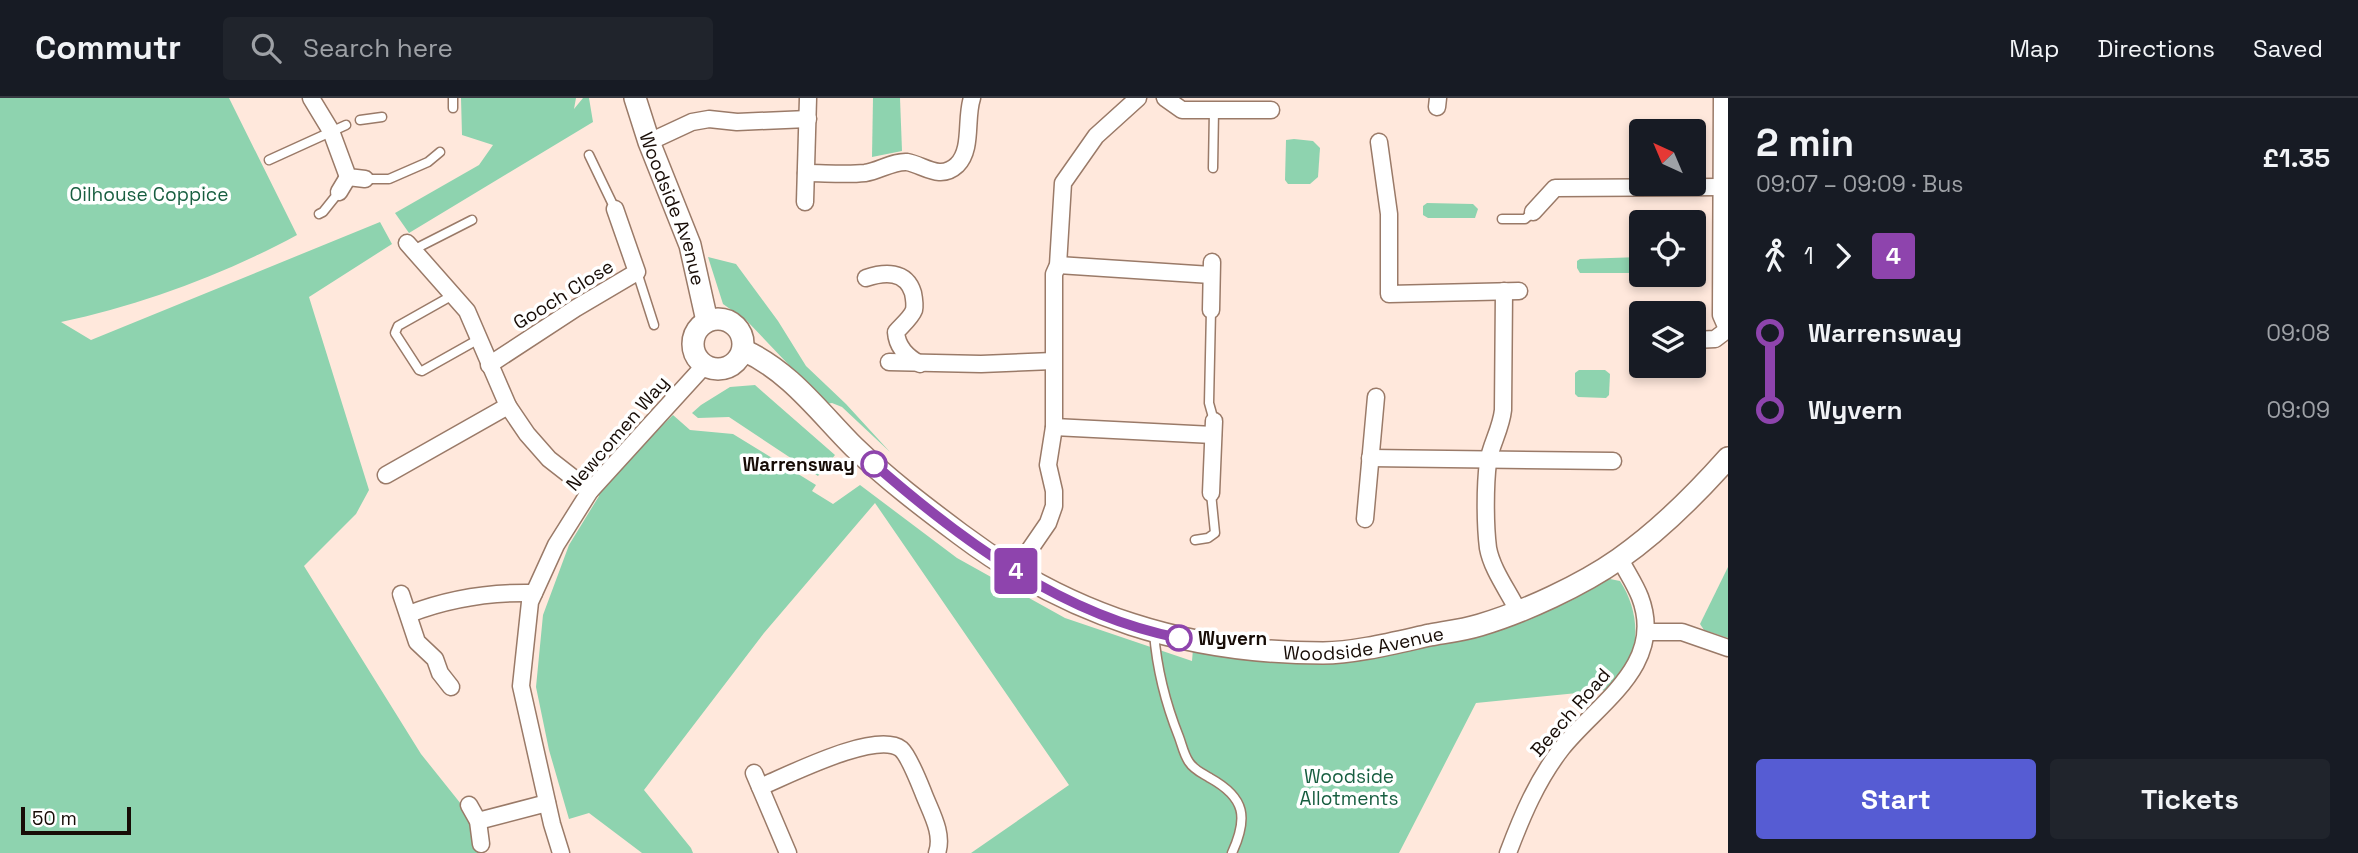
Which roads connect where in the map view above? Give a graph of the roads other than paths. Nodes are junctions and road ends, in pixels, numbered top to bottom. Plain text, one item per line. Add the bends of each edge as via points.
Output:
1 (311, 98) edge
2 (453, 98) edge
3 (635, 98) edge
4 (808, 98) edge
5 (972, 98) edge
6 (1138, 98) edge
7 (1165, 98) edge
8 (1722, 98) edge
9 (453, 108) dead end
10 (1214, 110) junction
11 (1271, 110) dead end
12 (1725, 115) edge
13 (382, 117) dead end
14 (807, 119) junction
15 (360, 120) dead end
16 (346, 125) dead end
17 (331, 131) junction
18 (649, 142) junction
19 (1379, 142) dead end
20 (440, 152) dead end
21 (589, 155) dead end
22 (269, 160) dead end
23 (1213, 167) dead end
24 (806, 173) junction
25 (357, 178) junction
26 (1721, 187) junction
27 (339, 192) joint
28 (804, 202) dead end
29 (615, 209) joint
30 (1532, 212) joint
31 (318, 214) dead end
32 (1502, 219) dead end
33 (472, 220) dead end
34 (410, 246) joint
35 (1058, 265) junction
36 (637, 272) junction
37 (866, 278) dead end
38 (453, 295) junction
39 (1211, 310) joint
40 (707, 321) junction
41 (654, 325) dead end
42 (1727, 331) edge
43 (479, 339) junction
44 (1706, 339) edge
45 (743, 350) junction
46 (1053, 361) junction
47 (889, 362) dead end
48 (920, 364) junction
49 (489, 365) junction
50 (704, 366) junction
51 (1376, 397) dead end
52 (508, 406) junction
53 (1054, 427) junction
54 (1214, 428) junction
55 (1370, 458) junction
56 (1728, 458) edge
57 (1488, 460) junction
58 (1613, 461) dead end
59 (386, 475) dead end
60 (590, 491) junction
61 (1212, 494) joint
62 (1365, 519) dead end
63 (1195, 540) dead end
64 (1619, 559) junction
65 (1015, 571) junction
66 (534, 593) junction
67 (401, 594) dead end
68 (1518, 611) junction
69 (409, 614) junction
70 (1646, 632) junction
71 (1154, 633) junction
72 (1728, 648) edge
73 (451, 687) dead end
74 (547, 803) junction
75 (469, 805) dead end
76 (478, 821) junction
77 (481, 844) dead end
78 (561, 853) edge
79 (788, 853) edge
80 (937, 853) edge
81 (1232, 853) edge
82 (1508, 853) edge

1 - 17 street
2 - 9 lane
3 - 18 street, Woodside Avenue
4 - 14 street
5 - 24 street via 966,146 957,164 946,172 904,162 867,173
6 - 35 street via 1096,136 1063,183
7 - 10 street via 1182,110
8 - 12 street
10 - 11 street
10 - 23 lane
12 - 26 street
13 - 15 lane
14 - 18 street via 709,119
14 - 24 street
16 - 17 lane
17 - 22 lane
17 - 25 street
18 - 40 street, Woodside Avenue via 690,245
19 - 57 street via 1389,214 1389,294 1512,291 1501,426
20 - 25 lane via 389,179
21 - 29 lane
24 - 28 street
25 - 27 street
26 - 30 street via 1555,188
26 - 42 street via 1721,315
27 - 31 lane
29 - 36 street, Gooch Close
30 - 32 lane via 1525,219
33 - 34 lane
34 - 38 street
35 - 39 street via 1212,269
35 - 46 street via 1054,274
36 - 41 lane
36 - 49 street, Gooch Close
37 - 48 street via 894,274 909,284 914,309 896,332 896,340 910,359
38 - 43 street via 467,311
38 - 43 lane via 395,333 422,371
39 - 54 lane via 1209,404
40 - 45 street via 716,318 732,323 740,333
40 - 50 street via 698,327 692,343
42 - 44 street
43 - 49 street
45 - 50 street via 723,369
45 - 65 street, Woodside Avenue via 775,367 897,484
46 - 48 street
46 - 53 street
47 - 48 street
49 - 52 street
50 - 60 street, Newcomen Way
51 - 55 street
52 - 59 street
52 - 60 street via 549,459
53 - 54 street
53 - 65 street via 1048,465 1054,506 1048,523
54 - 61 street
55 - 57 street
55 - 62 street
56 - 64 street, Woodside Avenue via 1677,511
57 - 58 street
57 - 68 street via 1488,549
60 - 66 street, Newcomen Way via 556,545
61 - 63 lane via 1215,533
64 - 68 street, Woodside Avenue
64 - 70 street, Beech Road via 1640,598
65 - 71 street, Woodside Avenue via 1074,603
66 - 69 street via 496,592
66 - 74 street, Newcomen Way via 521,686
67 - 69 street
68 - 71 street, Woodside Avenue via 1480,625 1325,653 1228,648
69 - 73 street via 417,642 435,659 433,678
70 - 72 street via 1682,632
70 - 82 street, Beech Road via 1631,675 1545,772
71 - 81 lane via 1162,690 1188,761 1223,786 1241,809 1241,834
74 - 76 street
74 - 78 street, Newcomen Way
75 - 76 street
76 - 77 street
79 - 80 street via 757,780 870,744 903,750 940,842

